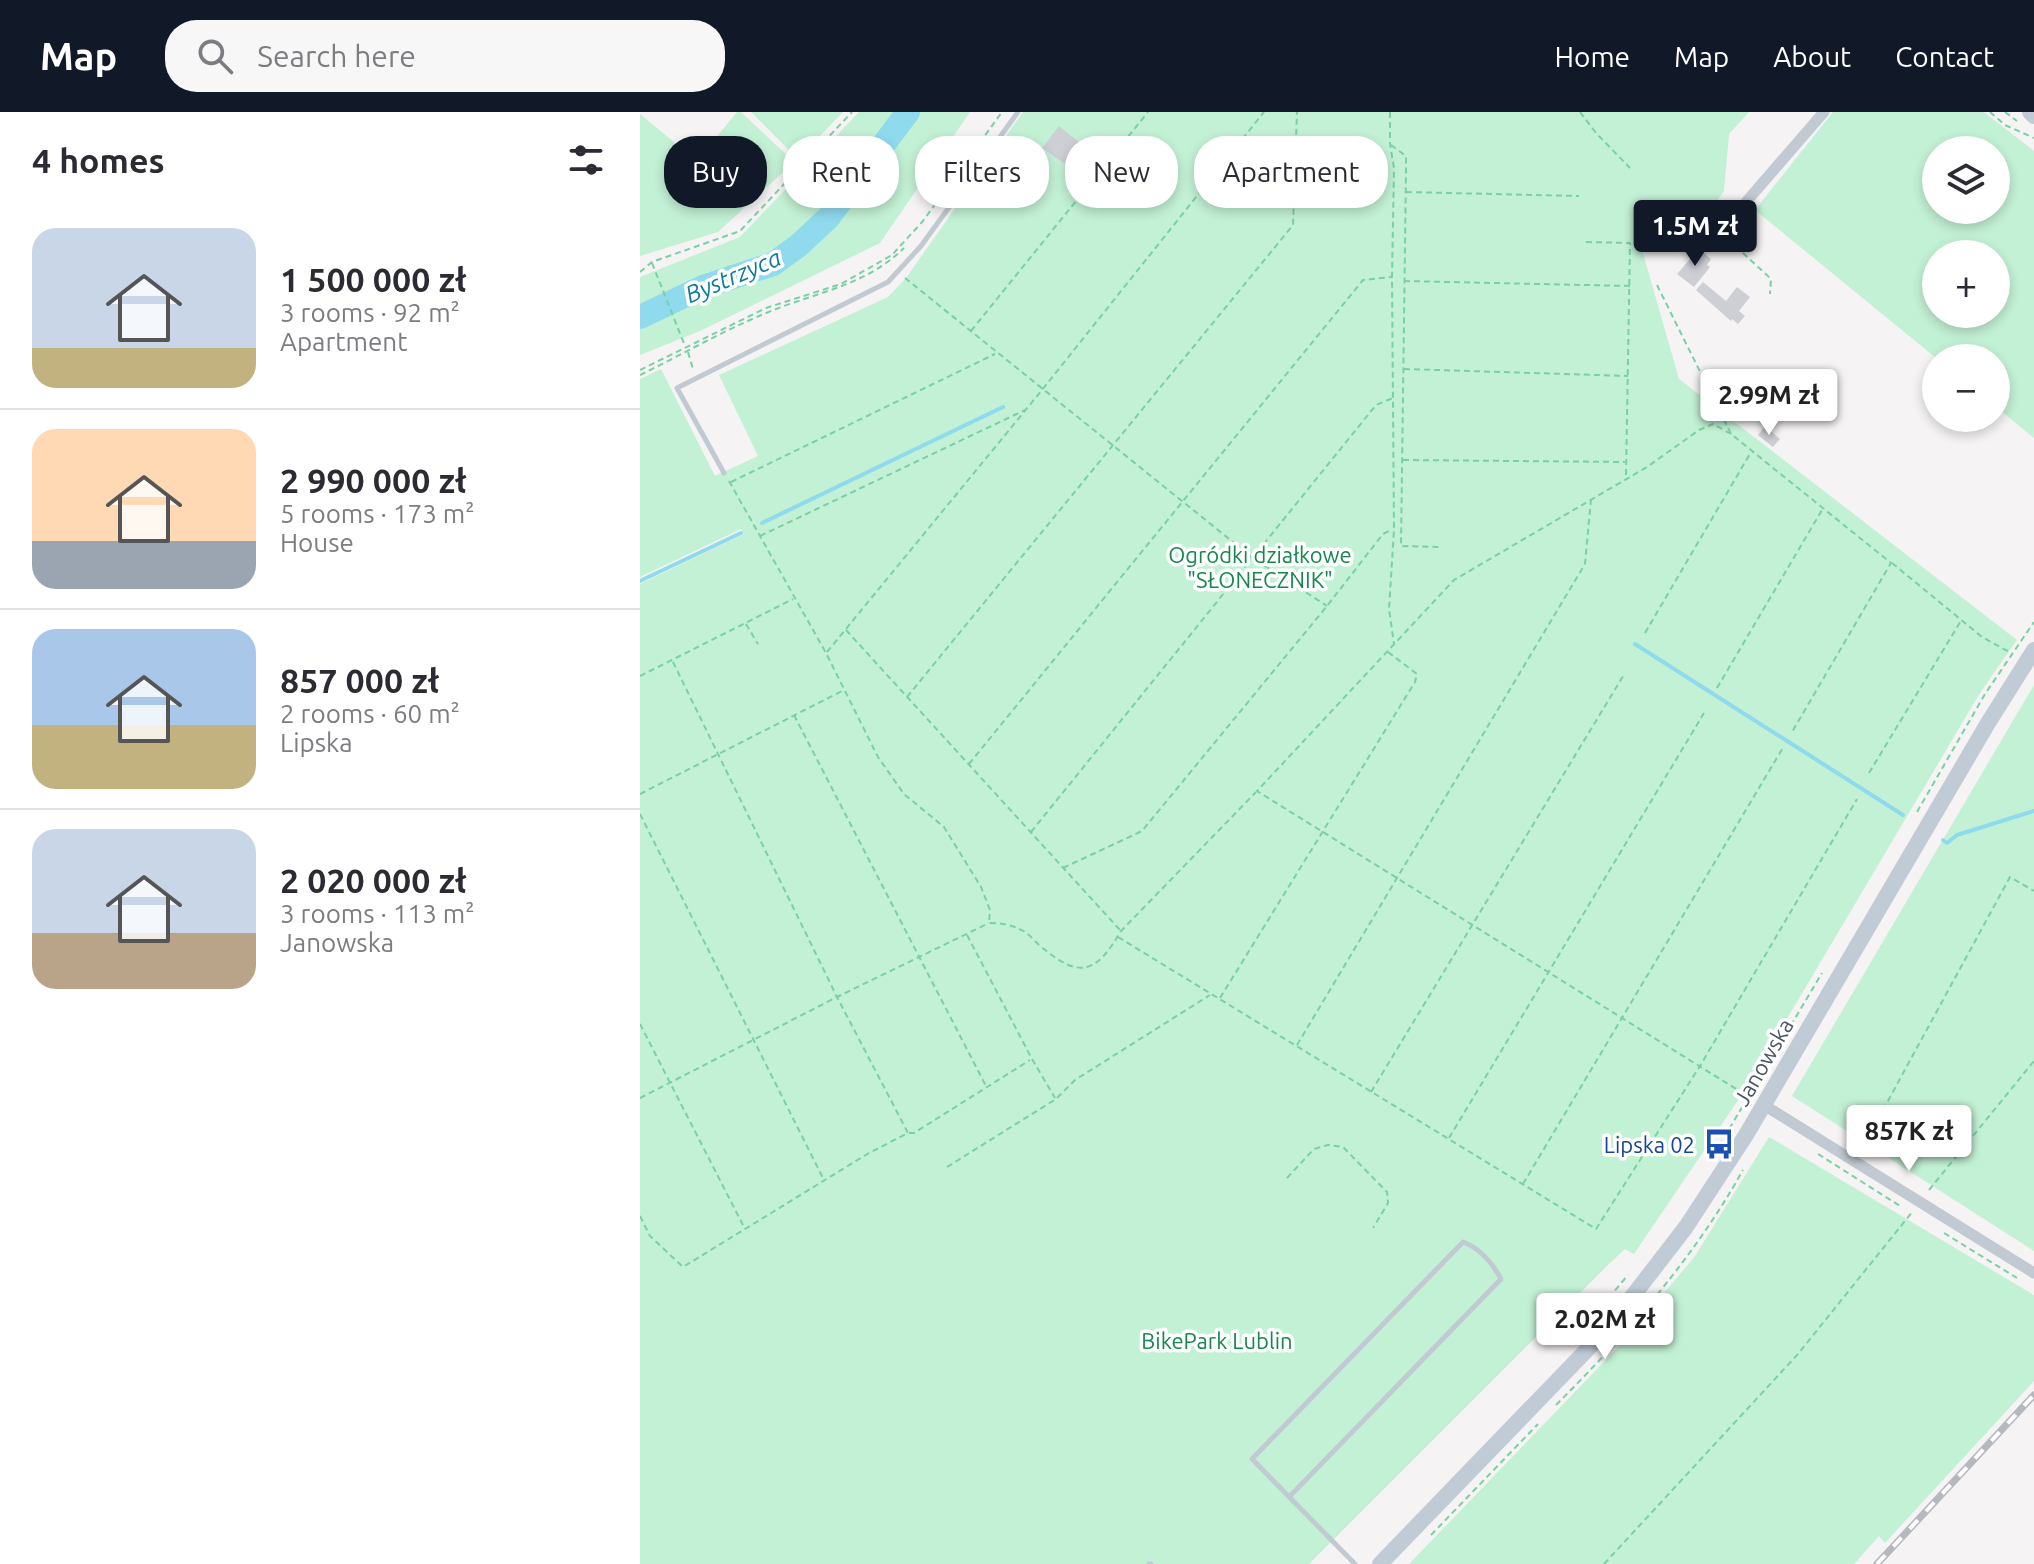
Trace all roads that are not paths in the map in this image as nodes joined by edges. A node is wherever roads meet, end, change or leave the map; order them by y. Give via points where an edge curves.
1 (1018, 112) edge
2 (1824, 112) edge
3 (1746, 202) road end
4 (724, 473) road end
5 (2030, 656) edge
6 (1764, 1105) junction
7 (2034, 1273) edge
8 (1290, 1496) junction
9 (1355, 1564) edge
10 (1380, 1564) edge

1 - 4 lane via 921,246 888,282 677,388
2 - 3 street
5 - 6 street, Janowska
6 - 7 street
6 - 10 street, Janowska via 1698,1211 1616,1319
8 - 8 lane via 1252,1459 1463,1242 1475,1247 1501,1279
8 - 9 lane

